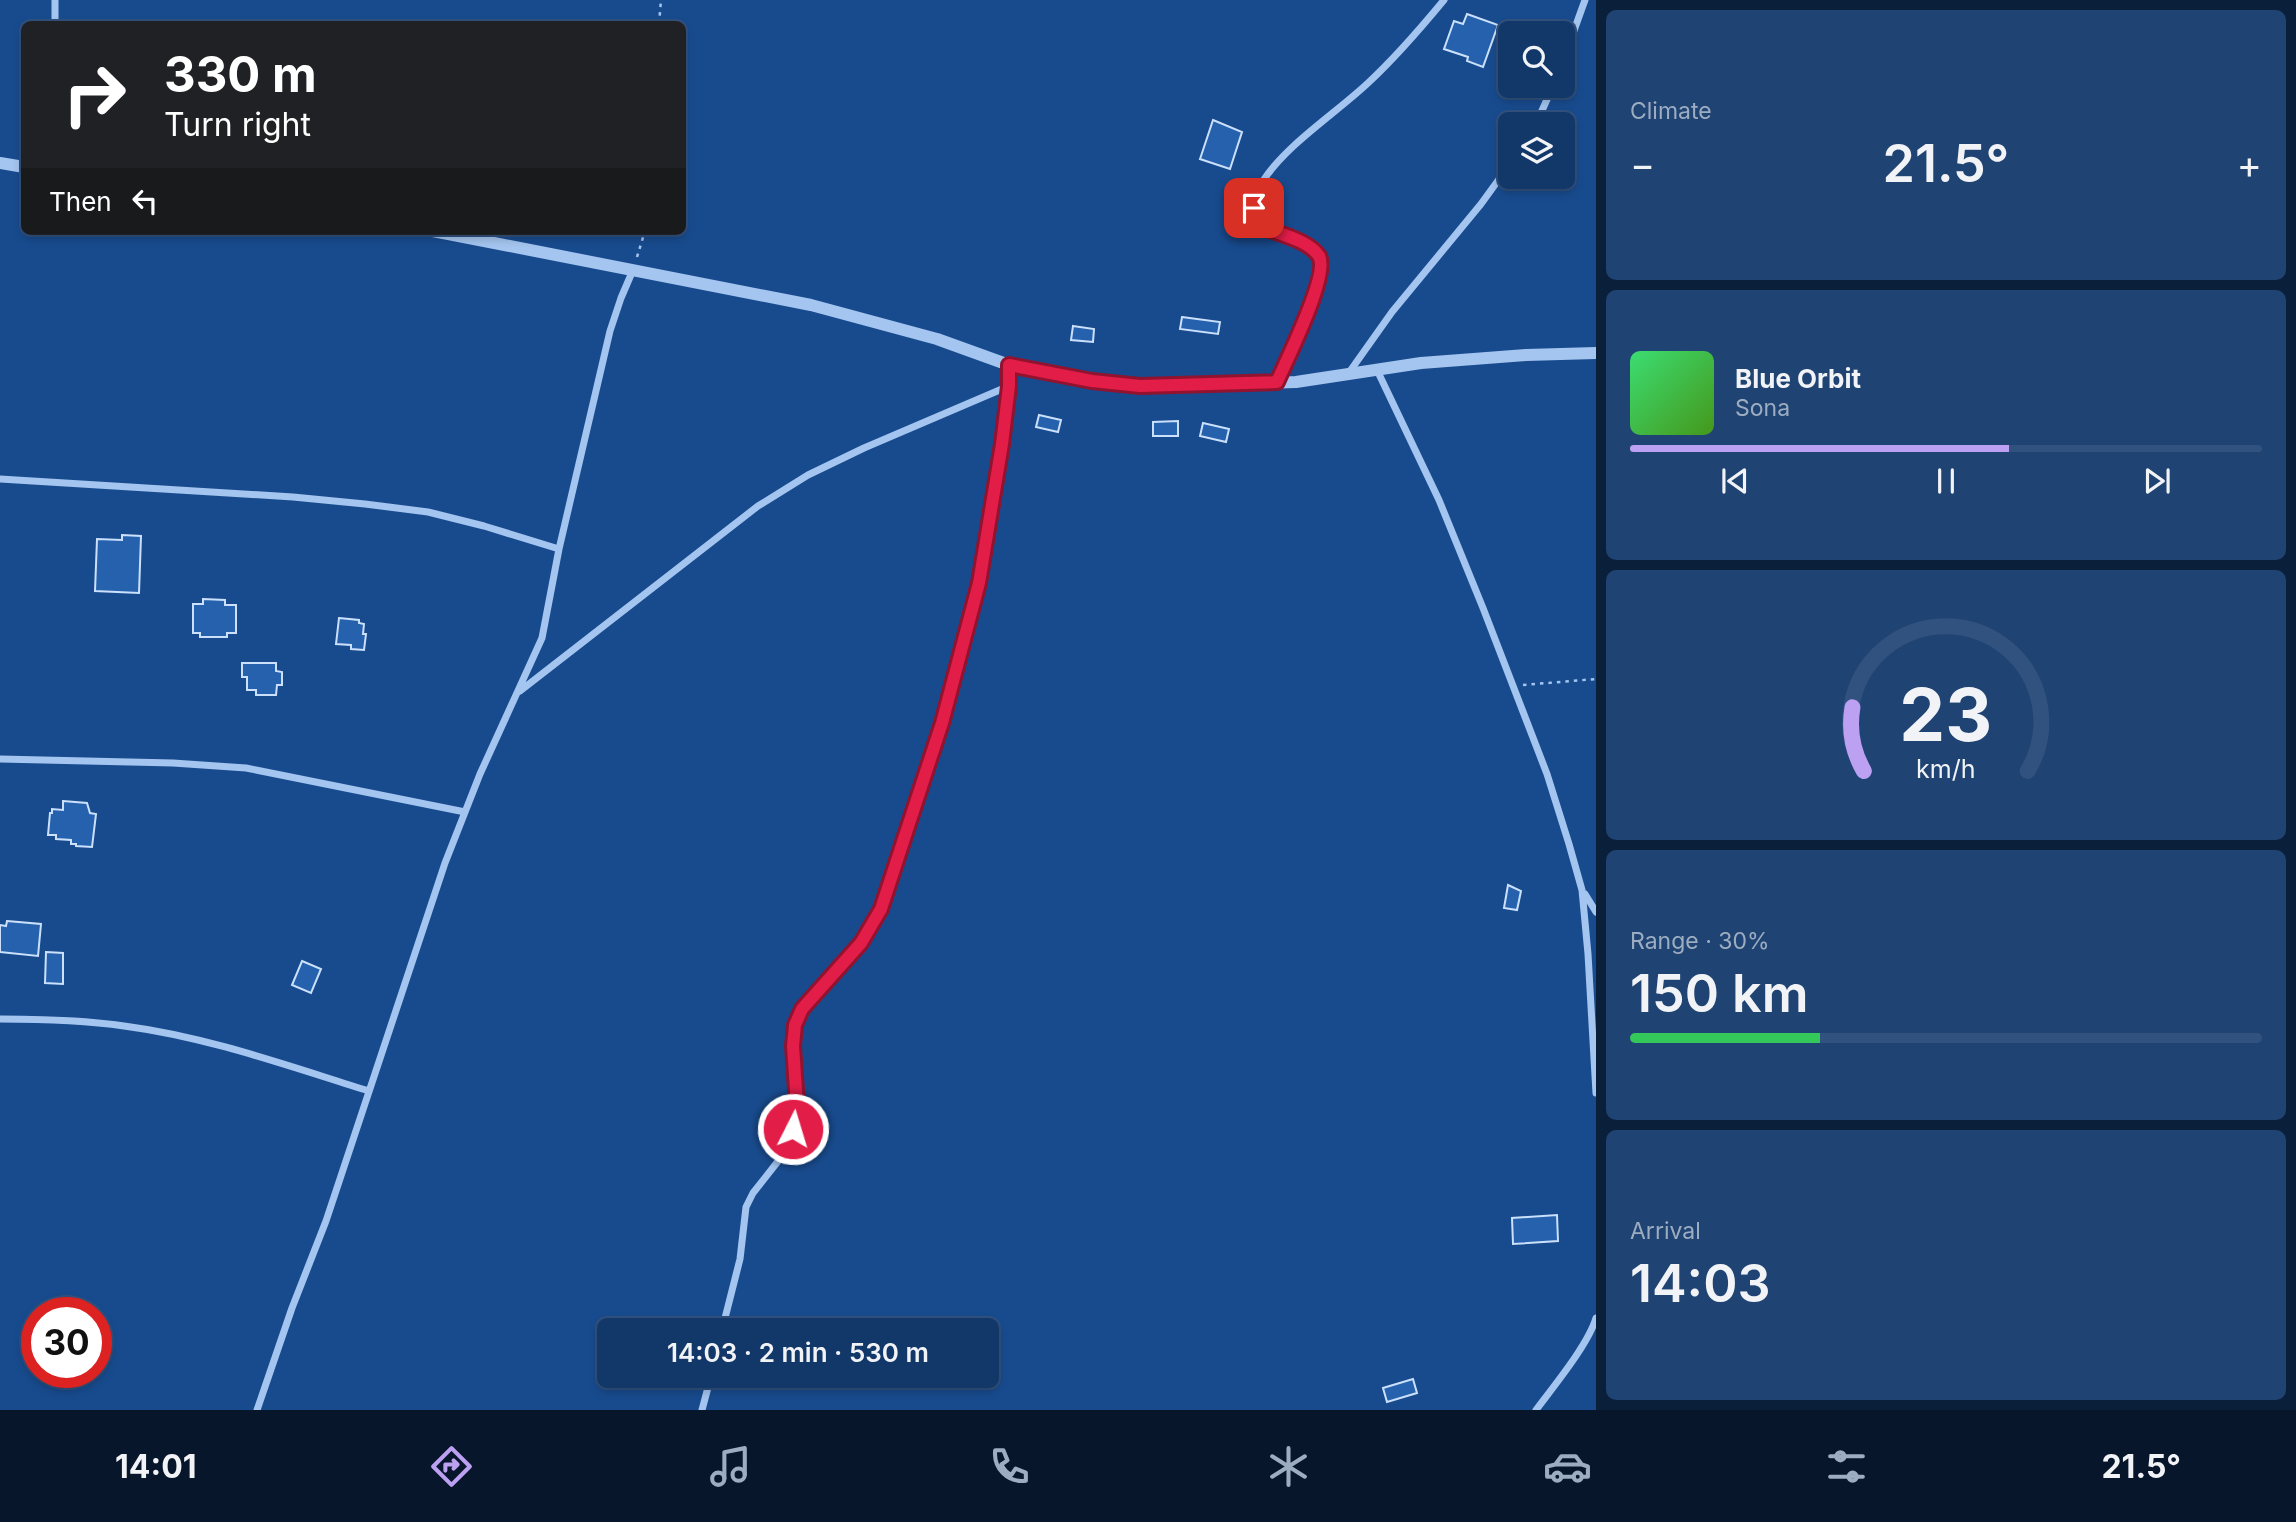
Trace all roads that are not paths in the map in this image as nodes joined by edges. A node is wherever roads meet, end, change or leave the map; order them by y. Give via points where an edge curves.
1 (55, 0) edge
2 (1444, 0) edge
3 (1585, 0) edge
4 (55, 21) edge
5 (1575, 28) edge
6 (0, 163) edge
7 (21, 166) edge
8 (1498, 181) edge
9 (454, 235) edge
10 (634, 270) junction
11 (1596, 353) edge
12 (1009, 365) junction
13 (1377, 370) junction
14 (1348, 374) junction
15 (1277, 382) junction
16 (1009, 386) junction
17 (0, 479) edge
18 (559, 550) junction
19 (517, 693) junction
20 (0, 759) edge
21 (466, 812) junction
22 (1582, 890) junction
23 (1596, 912) edge
24 (0, 1019) edge
25 (369, 1091) junction
26 (1596, 1093) edge
27 (725, 1318) edge
28 (1596, 1318) edge
29 (708, 1388) edge
30 (257, 1410) edge
31 (702, 1410) edge
32 (1536, 1410) edge

1 - 4 street
2 - 15 street via 1369,82 1280,159 1256,194 1257,222 1306,244 1322,265
3 - 5 street
6 - 7 street
8 - 14 street
9 - 10 street
10 - 12 street via 869,319
10 - 18 street via 610,331
11 - 13 street via 1421,363
12 - 15 street via 1140,386
12 - 16 street
13 - 14 street
13 - 22 street via 1439,500 1513,686 1547,774
14 - 15 street
16 - 19 street via 808,475 768,500
16 - 27 street via 979,583 942,723 881,909 861,943 802,1009 795,1025 797,1105 793,1129 779,1160 746,1208 740,1259
17 - 18 street via 293,497 428,512
18 - 19 street via 542,638
19 - 21 street
20 - 21 street via 246,768
21 - 25 street
22 - 23 street
22 - 26 street
24 - 25 street via 58,1019 180,1036
25 - 30 street
28 - 32 street
29 - 31 street

